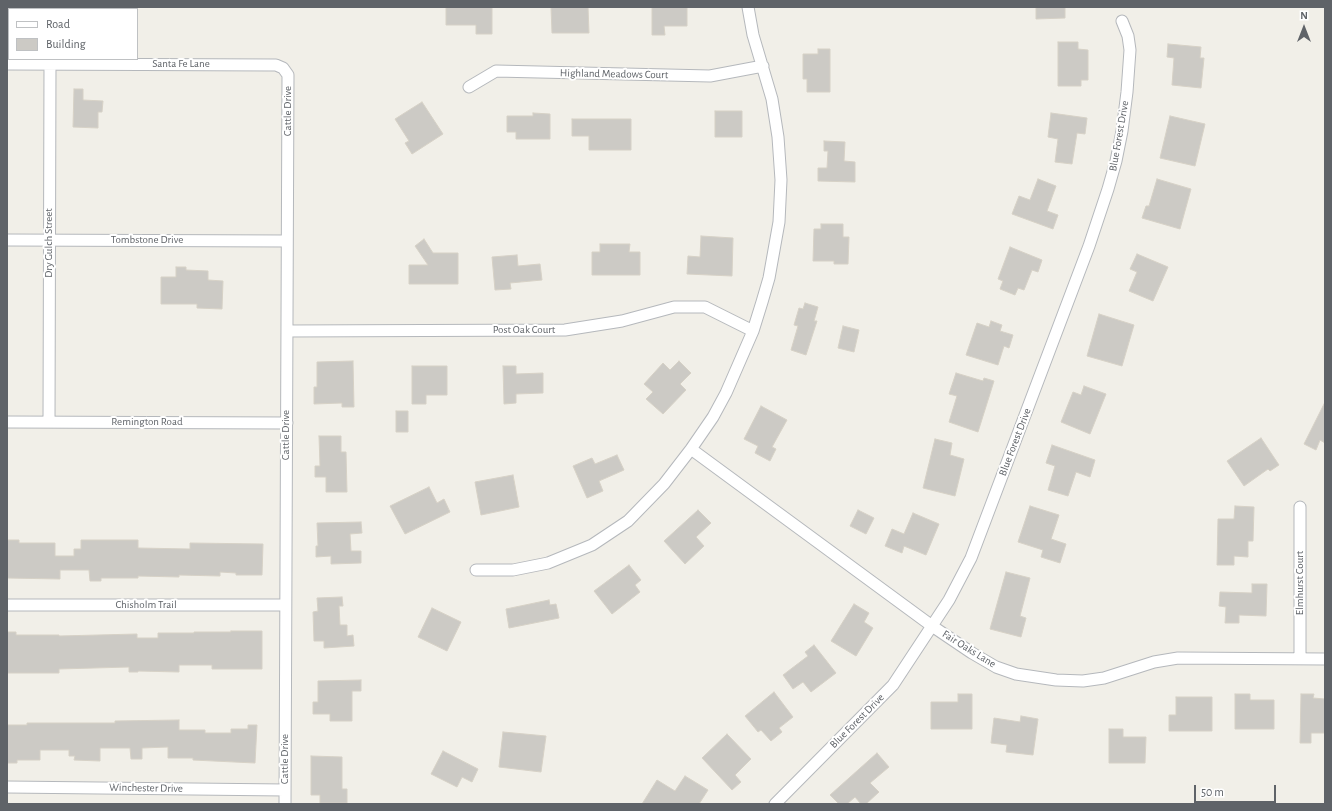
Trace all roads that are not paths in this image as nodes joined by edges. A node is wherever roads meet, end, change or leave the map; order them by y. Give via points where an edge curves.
1 (748, 7) edge
2 (1122, 21) dead end
3 (7, 64) edge
4 (50, 64) junction
5 (763, 66) junction
6 (283, 68) joint
7 (469, 87) dead end
8 (7, 240) edge
9 (49, 240) junction
10 (287, 241) junction
11 (287, 331) junction
12 (753, 331) junction
13 (7, 422) edge
14 (49, 422) junction
15 (286, 423) junction
16 (691, 449) junction
17 (1300, 507) dead end
18 (476, 570) dead end
19 (7, 605) edge
20 (286, 605) junction
21 (932, 626) junction
22 (1300, 659) junction
23 (1325, 659) edge
24 (7, 787) edge
25 (285, 790) junction
26 (285, 804) edge
27 (775, 804) edge

1 - 5 street via 753,35
2 - 21 street, Blue Forest Drive via 1130,50 1127,92 1120,139 1108,189 1089,246 971,558
3 - 4 street, Santa Fe Lane
4 - 6 street, Santa Fe Lane via 276,65
4 - 9 street, Dry Gulch Street
5 - 7 street, Highland Meadows Court via 710,76 496,71
5 - 12 street via 778,137 780,204 769,278
6 - 10 street, Cattle Drive via 288,75
8 - 9 street, Tombstone Drive
9 - 10 street, Tombstone Drive
9 - 14 street, Dry Gulch Street
10 - 11 street, Cattle Drive
11 - 12 street, Post Oak Court via 565,330 622,321 674,307 705,307
11 - 15 street, Cattle Drive
12 - 16 street via 726,393
13 - 14 street, Remington Road
14 - 15 street, Remington Road
15 - 20 street, Cattle Drive
16 - 18 street via 664,484 628,521 592,545 548,563 513,570
16 - 21 street, Fair Oaks Lane
17 - 22 street, Elmhurst Court
19 - 20 street, Chisholm Trail
20 - 25 street, Cattle Drive
21 - 22 street, Fair Oaks Lane via 996,667 1016,674 1056,680 1083,681 1104,678 1154,662 1178,658
21 - 27 street, Blue Forest Drive via 893,685
22 - 23 street, Fair Oaks Lane
24 - 25 street, Winchester Drive
25 - 26 street, Cattle Drive

